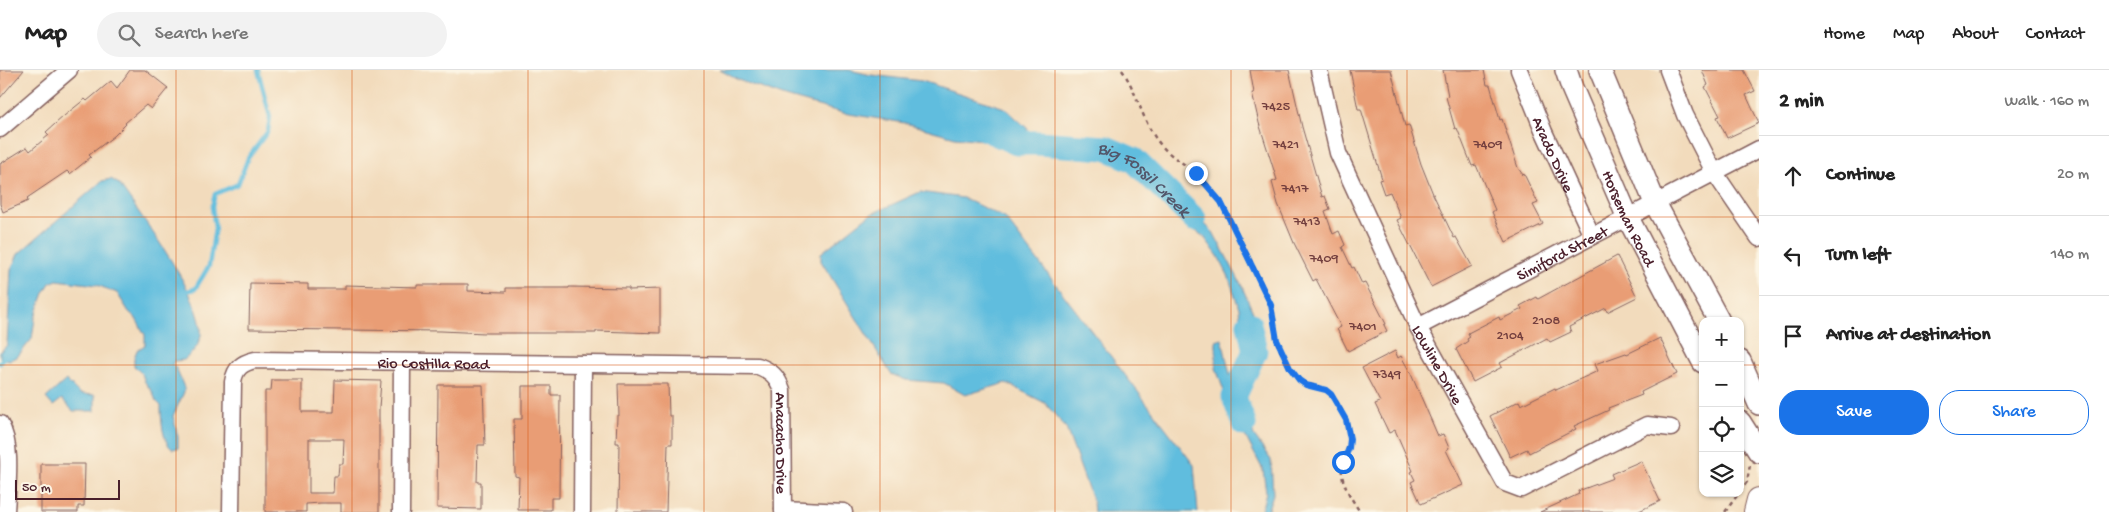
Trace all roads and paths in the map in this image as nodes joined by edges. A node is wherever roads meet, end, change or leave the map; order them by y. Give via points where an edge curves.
1 (69, 70) edge
2 (1122, 70) edge
3 (1319, 70) edge
4 (1519, 70) edge
5 (1566, 70) edge
6 (1600, 70) edge
7 (1668, 70) edge
8 (0, 129) edge
9 (1759, 149) edge
10 (1714, 172) junction
11 (1655, 203) junction
12 (1628, 218) junction
13 (1592, 236) junction
14 (1759, 238) edge
15 (1716, 317) edge
16 (1418, 327) junction
17 (1699, 354) edge
18 (1740, 362) edge
19 (402, 363) junction
20 (582, 364) junction
21 (775, 375) joint
22 (1759, 404) edge
23 (0, 424) edge
24 (1671, 428) dead end
25 (1744, 431) edge
26 (1755, 457) edge
27 (1750, 502) edge
28 (782, 511) edge
29 (6, 512) edge
30 (231, 512) edge
31 (401, 512) edge
32 (582, 512) edge
33 (844, 512) edge
34 (1360, 512) edge
35 (1724, 512) edge

1 - 8 street
2 - 34 path via 1141,112 1161,144 1196,173 1221,202 1271,305 1277,340 1290,368 1306,385 1331,394 1346,420 1350,439 1342,475
3 - 16 street, Lowline Drive via 1338,153
4 - 13 street, Arado Drive
5 - 12 street, Horseman Road
6 - 11 street, Horseman Road
7 - 10 street
9 - 10 street, Simiford Street
10 - 11 street, Simiford Street
10 - 14 street
11 - 12 street, Simiford Street
11 - 15 street, Horseman Road
12 - 13 street, Simiford Street
12 - 17 street, Horseman Road
13 - 16 street, Simiford Street
16 - 24 street, Lowline Drive via 1504,482 1511,486 1521,489 1647,425
18 - 22 street
19 - 20 street, Rio Costilla Road
19 - 30 street, Rio Costilla Road via 255,360 238,367 233,382
19 - 31 street
20 - 21 street, Rio Costilla Road via 748,365 767,369
20 - 32 street
21 - 28 street, Anacacho Drive via 783,400
23 - 29 street via 7,447
25 - 26 street
26 - 27 path via 1747,482
27 - 35 path
28 - 33 street

